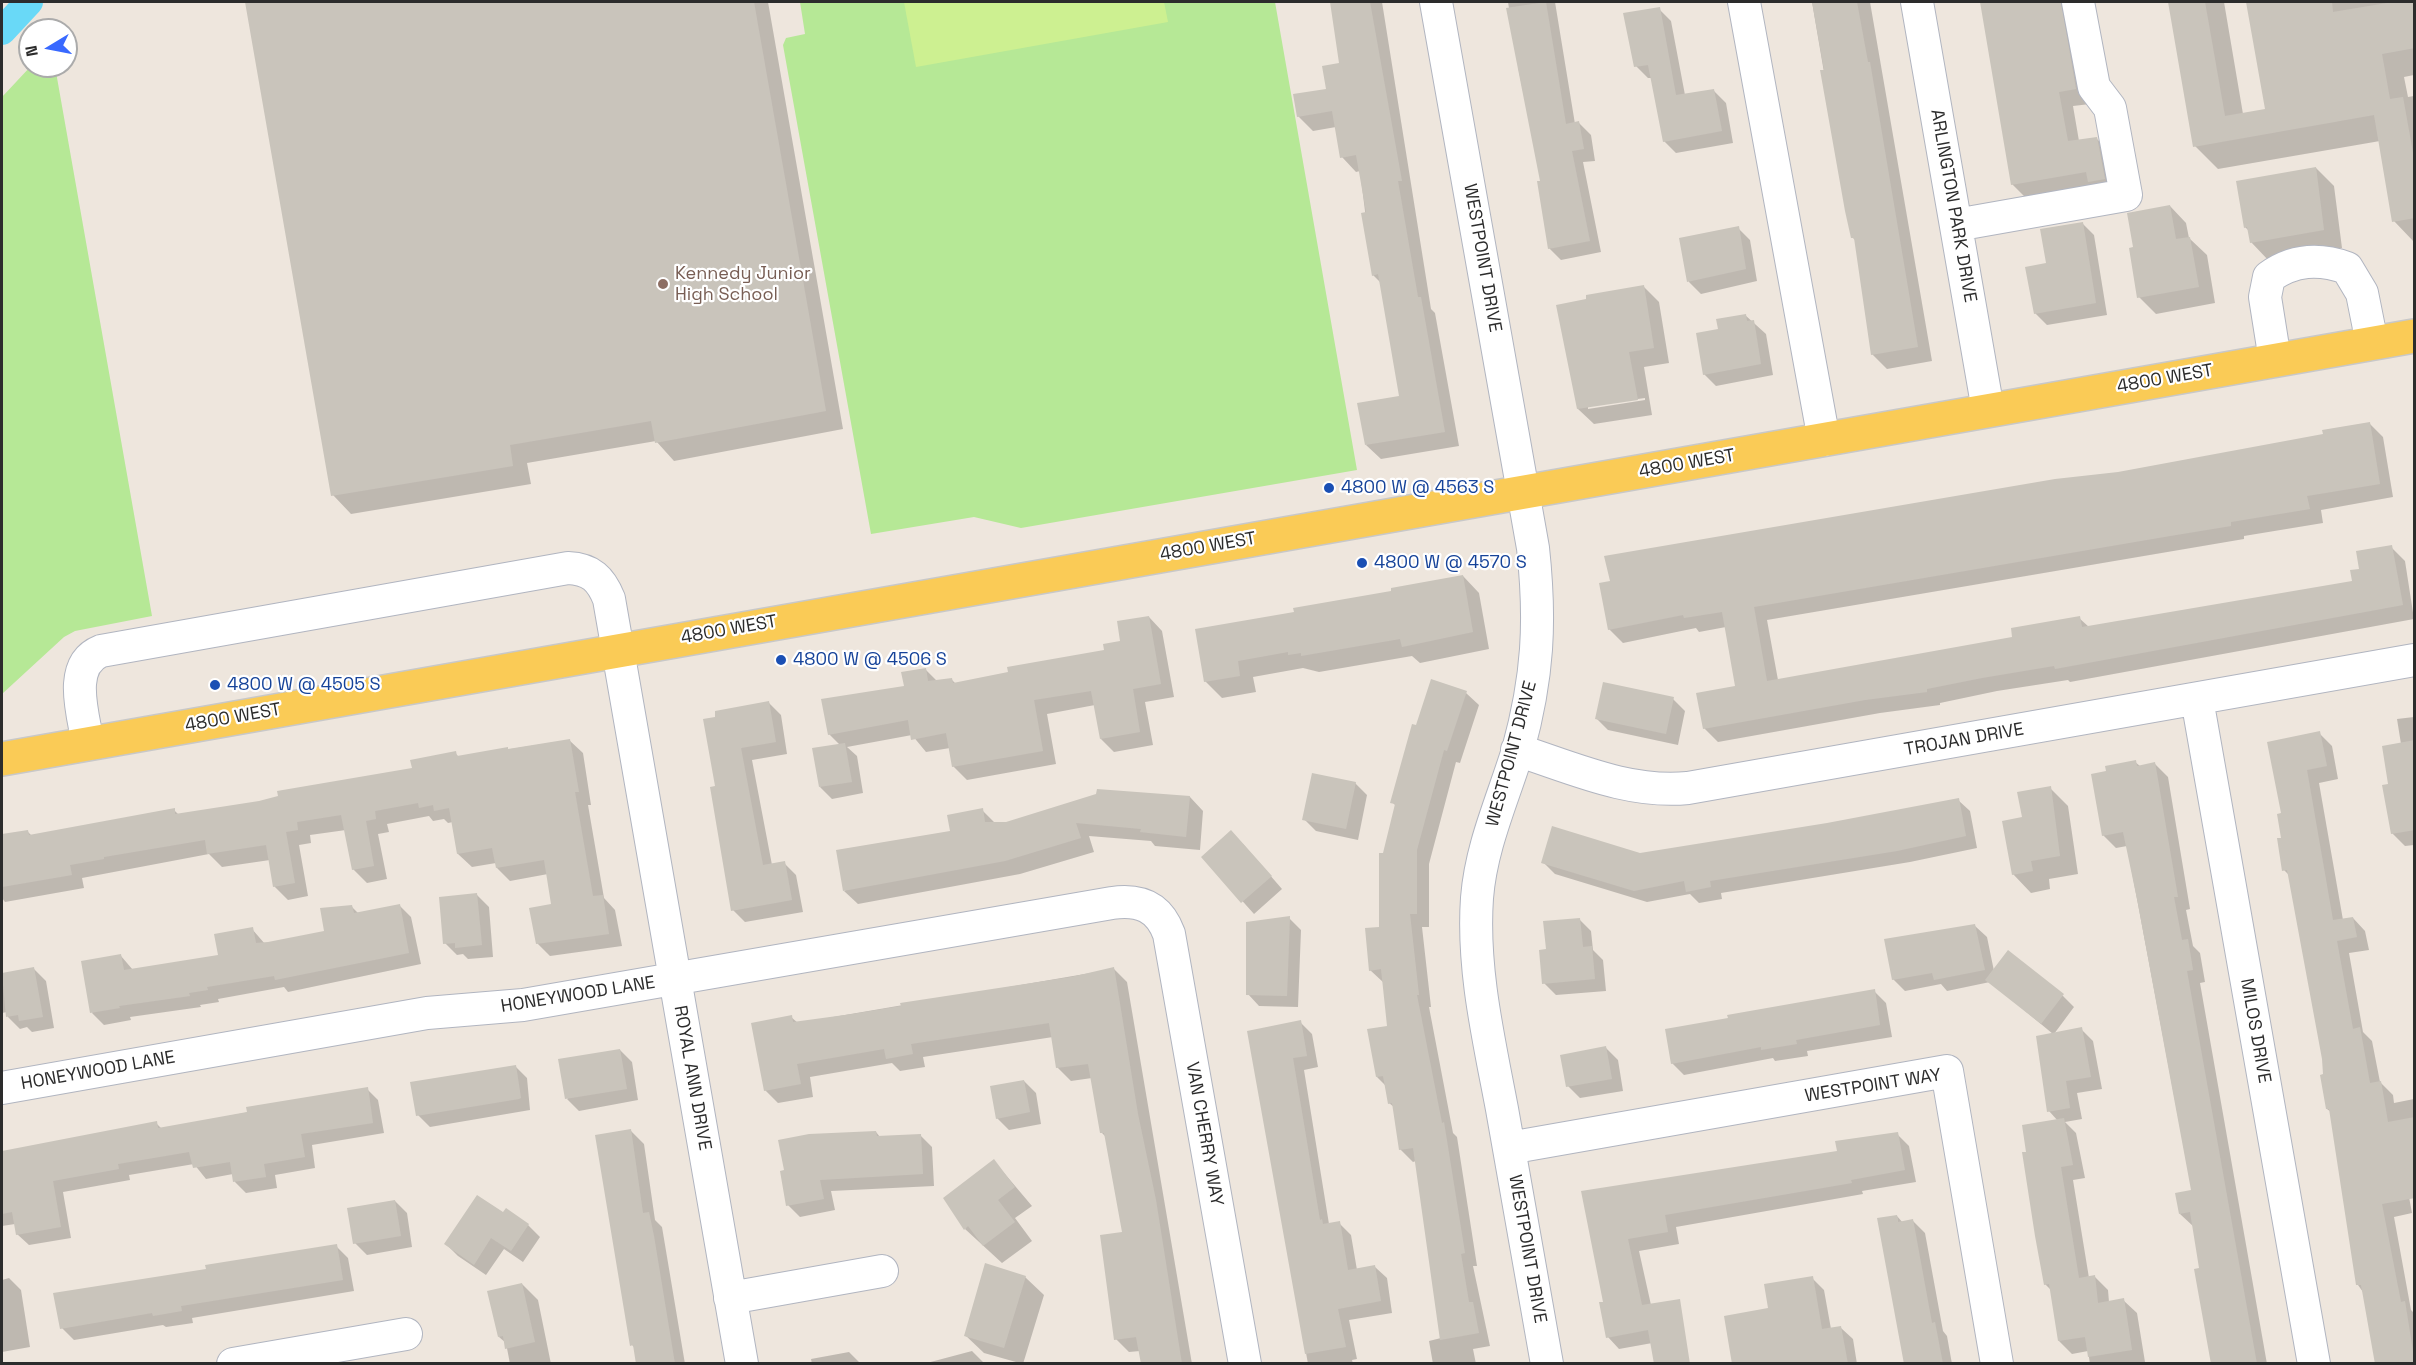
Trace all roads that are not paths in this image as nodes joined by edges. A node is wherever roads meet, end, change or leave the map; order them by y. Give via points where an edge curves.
1 (1436, 2) edge
2 (1744, 2) edge
3 (1917, 2) edge
4 (2078, 2) edge
5 (1956, 225) junction
6 (2414, 341) edge
7 (2372, 343) junction
8 (2275, 360) junction
9 (1988, 410) junction
10 (1824, 440) junction
11 (1523, 493) junction
12 (617, 650) junction
13 (2415, 660) edge
14 (2197, 699) junction
15 (88, 744) junction
16 (1517, 750) junction
17 (2, 759) edge
18 (1153, 909) joint
19 (674, 979) junction
20 (2, 1088) edge
21 (1509, 1148) junction
22 (882, 1271) dead end
23 (730, 1298) junction
24 (406, 1334) dead end
25 (233, 1364) edge
26 (742, 1364) edge
27 (1245, 1364) edge
28 (1547, 1364) edge
29 (1997, 1364) edge
30 (2313, 1364) edge

1 - 11 street, WESTPOINT DRIVE
2 - 10 street
3 - 5 street, ARLINGTON PARK DRIVE
4 - 5 street via 2094,87 2110,108 2126,195
5 - 9 street, ARLINGTON PARK DRIVE
6 - 7 main road, 4800 WEST
7 - 8 main road, 4800 WEST
7 - 8 street via 2362,293 2348,268 2325,261 2285,266 2269,277 2265,297
8 - 9 main road, 4800 WEST
9 - 10 main road, 4800 WEST
10 - 11 main road, 4800 WEST
11 - 12 main road, 4800 WEST
11 - 16 street, WESTPOINT DRIVE via 1538,594 1539,645 1532,695
12 - 15 main road, 4800 WEST
12 - 15 street, ROYAL ANN DRIVE via 609,599 595,575 583,568 551,570 129,645 93,655 81,676
12 - 19 street, ROYAL ANN DRIVE
13 - 14 street, TROJAN DRIVE
14 - 16 street, TROJAN DRIVE via 1671,790 1625,785
14 - 30 street, MILOS DRIVE
15 - 17 main road, 4800 WEST
16 - 21 street, WESTPOINT DRIVE via 1482,858 1476,942 1483,1007
18 - 19 street, HONEYWOOD LANE via 1133,902 1112,903
18 - 27 street, VAN CHERRY WAY via 1166,925 1171,944
19 - 20 street, HONEYWOOD LANE via 523,1005 427,1013
19 - 23 street, ROYAL ANN DRIVE
21 - 28 street, WESTPOINT DRIVE
21 - 29 street, WESTPOINT WAY via 1947,1071
22 - 23 street
23 - 26 street, ROYAL ANN DRIVE
24 - 25 street

